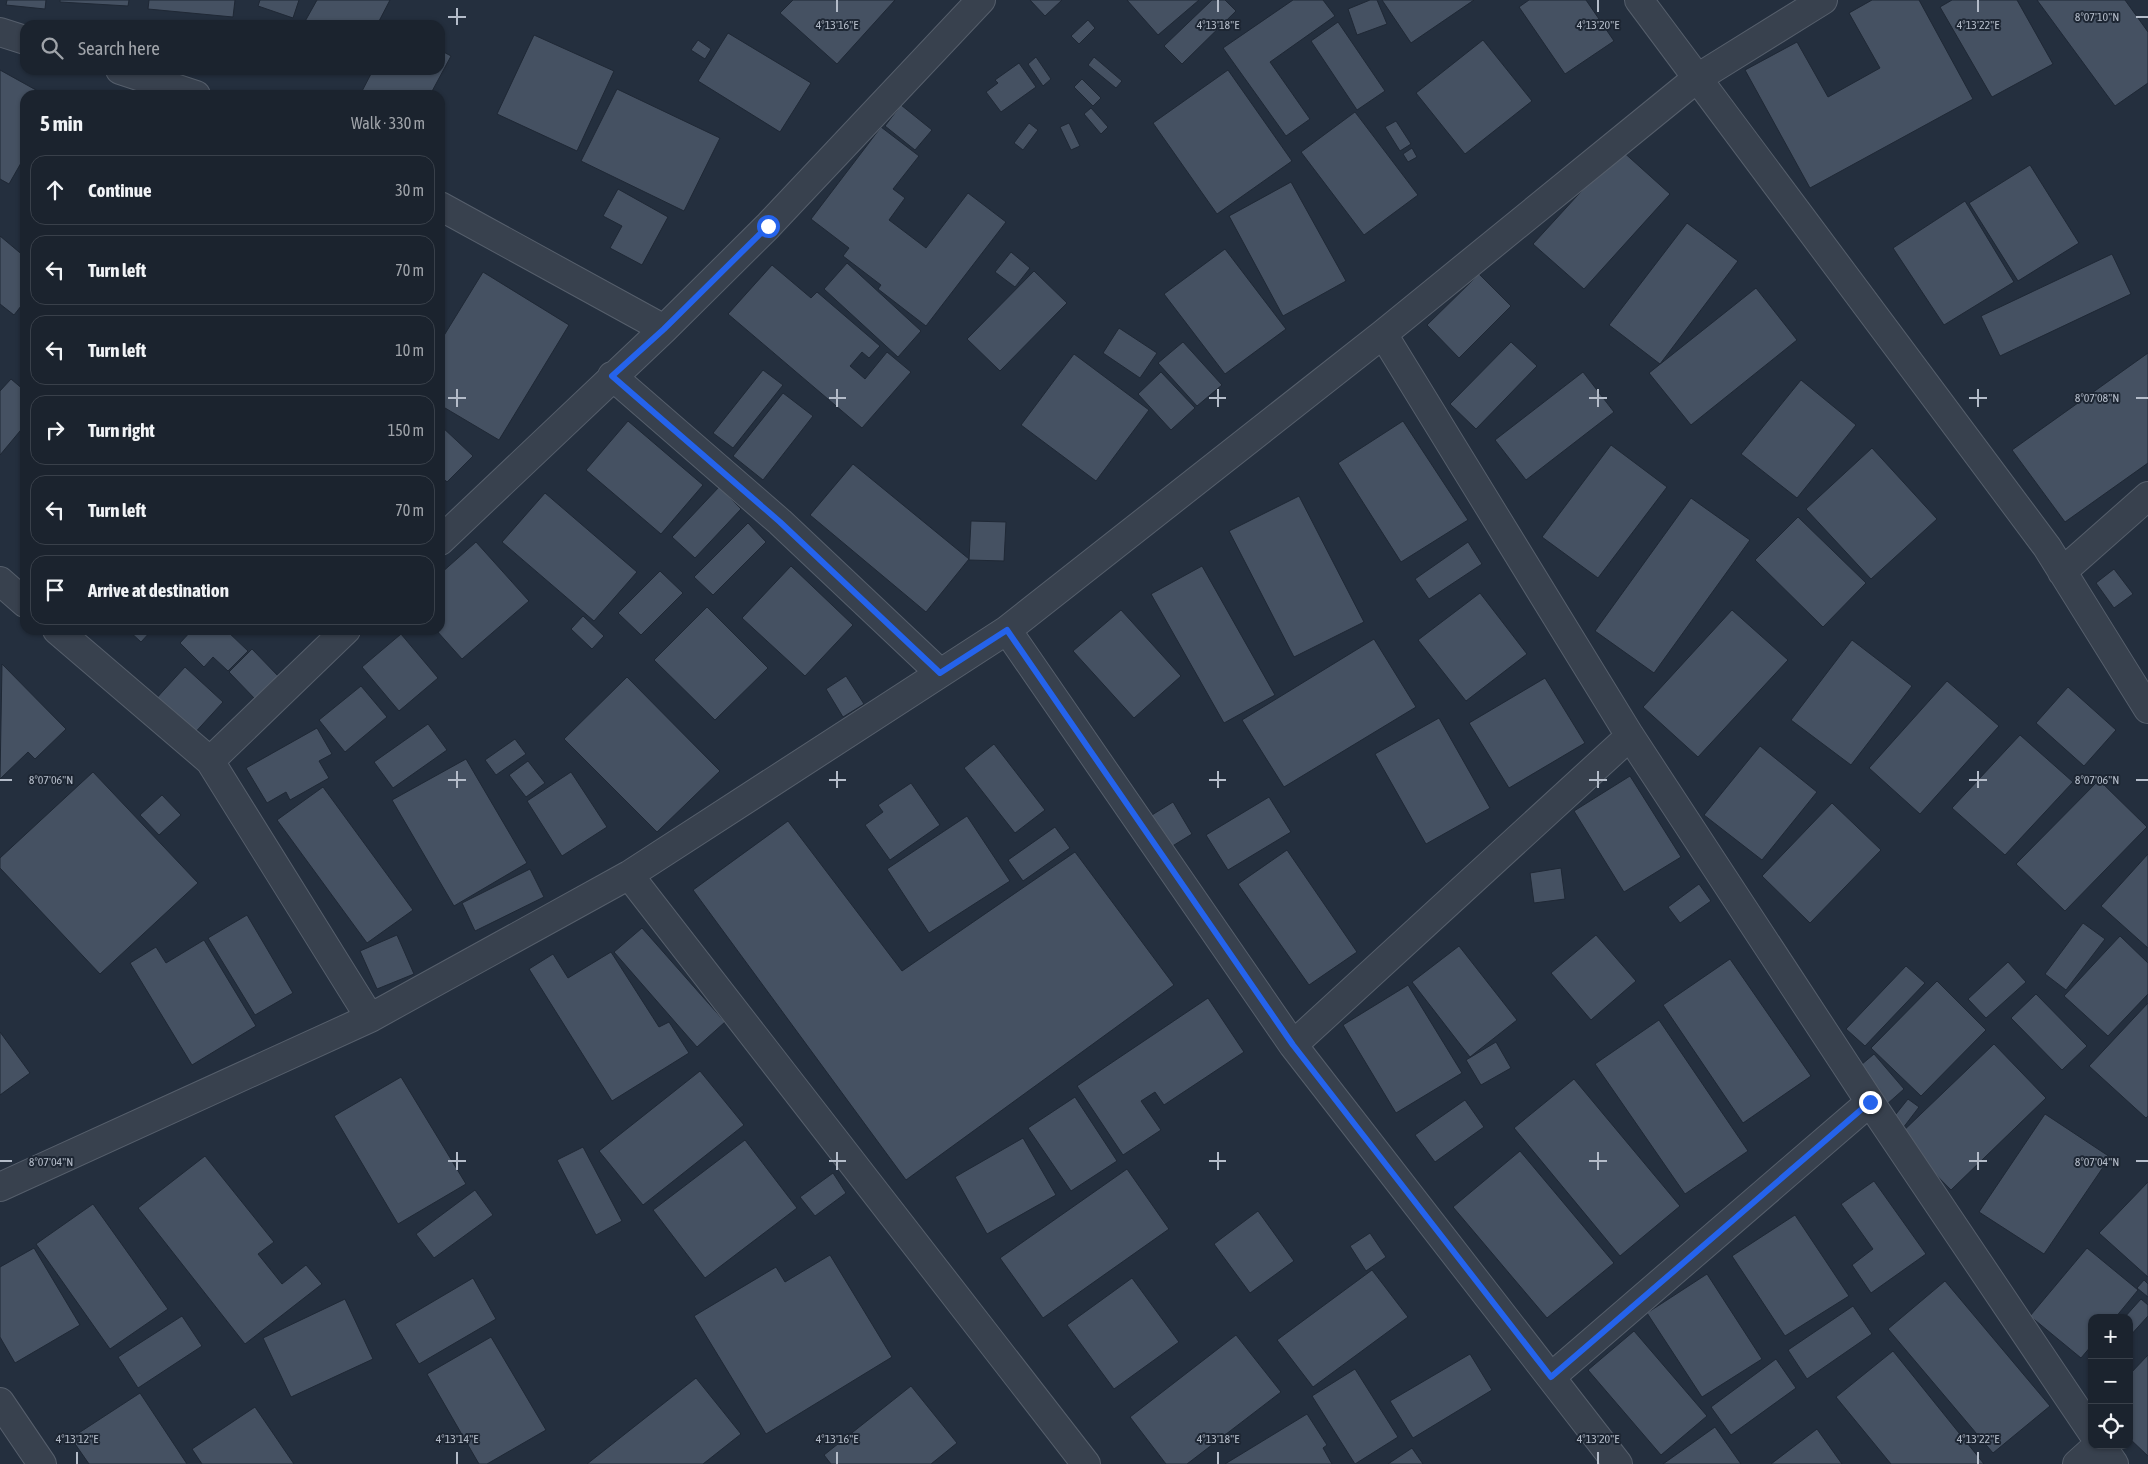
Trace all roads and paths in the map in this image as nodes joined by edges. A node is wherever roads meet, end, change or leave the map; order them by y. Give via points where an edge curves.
1 (981, 0) edge
2 (1639, 0) edge
3 (1824, 0) edge
4 (0, 32) edge
5 (20, 38) edge
6 (135, 75) edge
7 (1696, 79) junction
8 (181, 90) edge
9 (445, 209) edge
10 (664, 329) junction
11 (1383, 334) junction
12 (612, 376) junction
13 (2148, 496) edge
14 (445, 535) edge
15 (2062, 572) junction
16 (0, 581) edge
17 (20, 599) edge
18 (1007, 630) junction
19 (63, 635) edge
20 (341, 635) edge
21 (940, 673) junction
22 (2148, 709) edge
23 (1630, 736) junction
24 (210, 761) junction
25 (628, 875) junction
26 (370, 1018) junction
27 (1293, 1045) junction
28 (1870, 1102) junction
29 (0, 1187) edge
30 (1551, 1377) junction
31 (0, 1402) edge
32 (2088, 1426) edge
33 (2095, 1449) edge
34 (2103, 1449) edge
35 (30, 1460) edge
36 (1086, 1464) edge
37 (1618, 1464) edge
38 (2077, 1464) edge
39 (2114, 1464) edge

1 - 10 street via 768,226
2 - 7 street
3 - 7 street
4 - 5 street
6 - 8 street
7 - 11 street
7 - 15 street via 2047,547
9 - 10 street
10 - 12 street
11 - 18 street
11 - 23 street
12 - 14 street
12 - 21 street via 780,522
13 - 15 street
15 - 22 street
16 - 17 street
18 - 21 street
18 - 27 street
19 - 24 street
20 - 24 street
21 - 25 street
23 - 27 street
23 - 28 street
24 - 26 street
25 - 26 street
25 - 36 street
26 - 29 street
27 - 30 street
28 - 30 street
28 - 32 street
30 - 37 street
31 - 35 street
33 - 38 street
34 - 39 street

